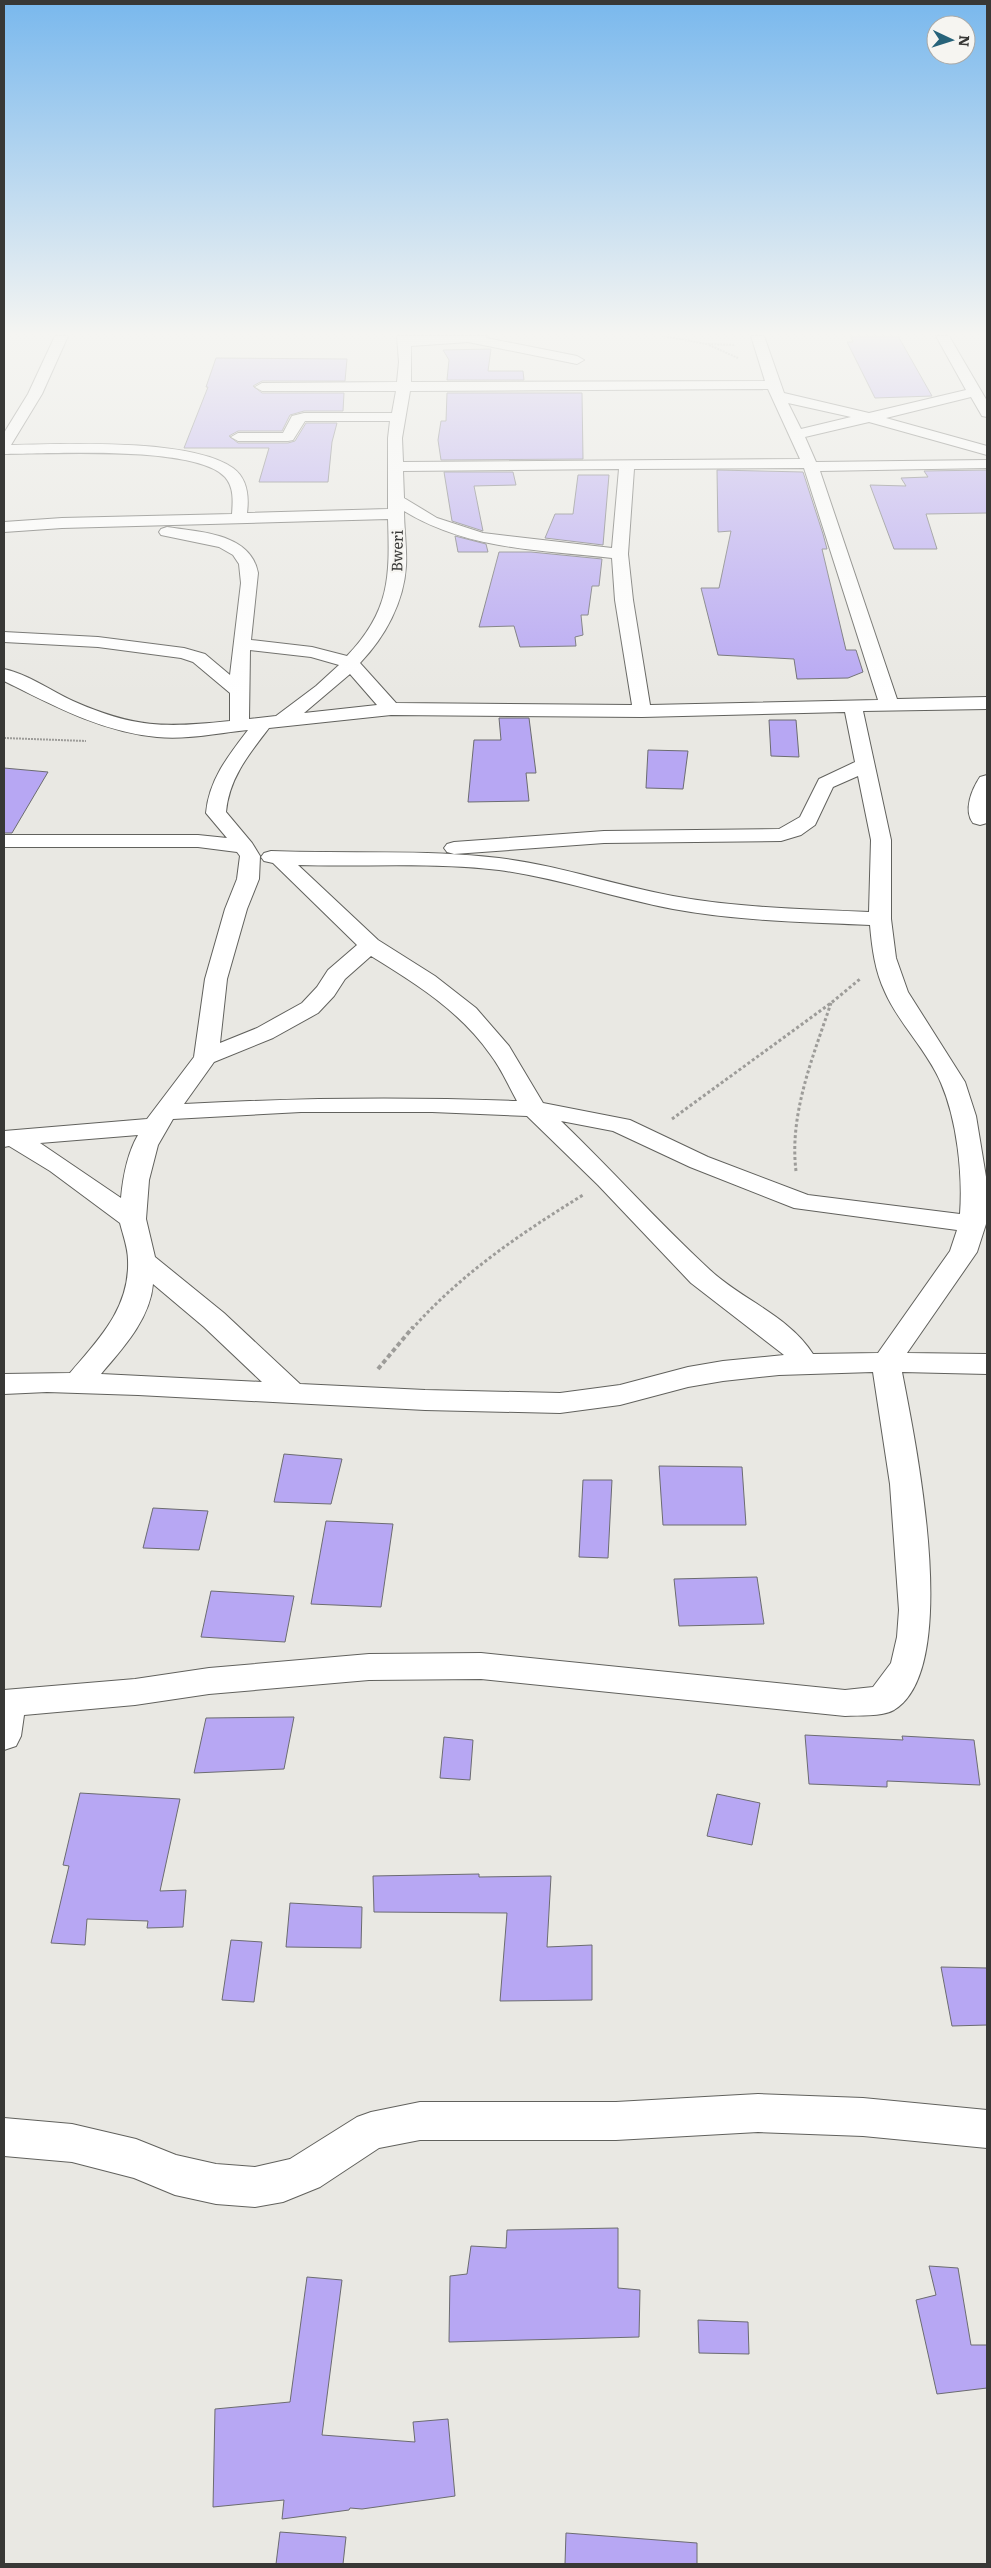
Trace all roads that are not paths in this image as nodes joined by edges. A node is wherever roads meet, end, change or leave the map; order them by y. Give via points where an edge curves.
1 (175, 456) edge
2 (396, 456) edge
3 (806, 456) edge
4 (627, 464) junction
5 (987, 464) edge
6 (810, 465) junction
7 (396, 467) junction
8 (396, 507) junction
9 (239, 518) junction
10 (98, 522) junction
11 (4, 527) edge
12 (620, 554) junction
13 (4, 637) edge
14 (241, 644) junction
15 (350, 662) junction
16 (4, 674) edge
17 (238, 691) junction
18 (987, 703) edge
19 (853, 707) junction
20 (890, 707) junction
21 (391, 709) junction
22 (642, 711) junction
23 (272, 721) junction
24 (240, 725) junction
25 (865, 765) junction
26 (987, 781) edge
27 (980, 819) dead end
28 (4, 841) edge
29 (248, 851) junction
30 (279, 858) junction
31 (376, 859) junction
32 (880, 919) junction
33 (370, 945) junction
34 (206, 1057) junction
35 (534, 1109) junction
36 (161, 1119) junction
37 (9, 1138) edge
38 (133, 1219) junction
39 (973, 1224) junction
40 (142, 1260) junction
41 (804, 1363) junction
42 (886, 1364) junction
43 (987, 1364) edge
44 (78, 1383) junction
45 (4, 1384) edge
46 (291, 1392) junction
47 (7, 1703) edge
48 (4, 1736) edge
49 (987, 2129) edge
50 (4, 2137) edge

1 - 9 street via 216,464 228,472 242,495
2 - 7 street, Bweri
3 - 6 street
4 - 6 street
4 - 7 street
4 - 12 street
5 - 6 street
6 - 20 street
7 - 8 street, Bweri
8 - 9 street
8 - 12 street via 452,530 482,538
8 - 15 street, Bweri via 398,569 390,598 371,640
9 - 10 street
10 - 11 street
10 - 14 street via 199,537 228,545 240,553 248,565
12 - 22 street
13 - 17 street via 98,642 184,653 199,658
14 - 15 street via 312,652
14 - 17 street
15 - 21 street
15 - 23 street, Bweri via 333,683
16 - 24 street via 92,714 154,733
17 - 24 street
18 - 20 street
19 - 20 street
19 - 22 street
19 - 25 street
21 - 22 street
21 - 23 street
23 - 24 street
23 - 29 street via 224,777 216,797 216,813
25 - 31 street via 826,783 814,814 795,831 782,835 524,841
25 - 32 street via 881,840
26 - 27 street via 980,794
28 - 29 street via 198,841
29 - 30 street
29 - 34 street via 248,879 216,979
30 - 31 street
30 - 33 street
31 - 32 street via 498,864 563,875 673,902 796,915
32 - 39 street via 885,958 896,992 948,1074 964,1116 975,1188
33 - 34 street via 336,975 310,1008 265,1033
33 - 35 street via 426,981 468,1014 501,1050
34 - 36 street
35 - 36 street via 301,1105
35 - 39 street via 613,1123 700,1162 803,1202
35 - 41 street via 701,1277 784,1338
36 - 37 street
36 - 38 street via 145,1145 136,1180
37 - 38 street via 87,1185
38 - 40 street
39 - 42 street via 963,1252
40 - 44 street via 138,1299 108,1349
40 - 46 street via 214,1320
41 - 42 street
41 - 46 street via 723,1371 620,1395 560,1403
42 - 43 street
42 - 47 street via 908,1498 916,1606 908,1665 898,1683 882,1700 853,1703 794,1699 481,1666 369,1667
44 - 45 street
44 - 46 street
47 - 48 street
49 - 50 street via 863,2117 758,2113 616,2121 420,2121 371,2131 305,2173 283,2182 255,2187 216,2184 175,2175 136,2159 72,2143

